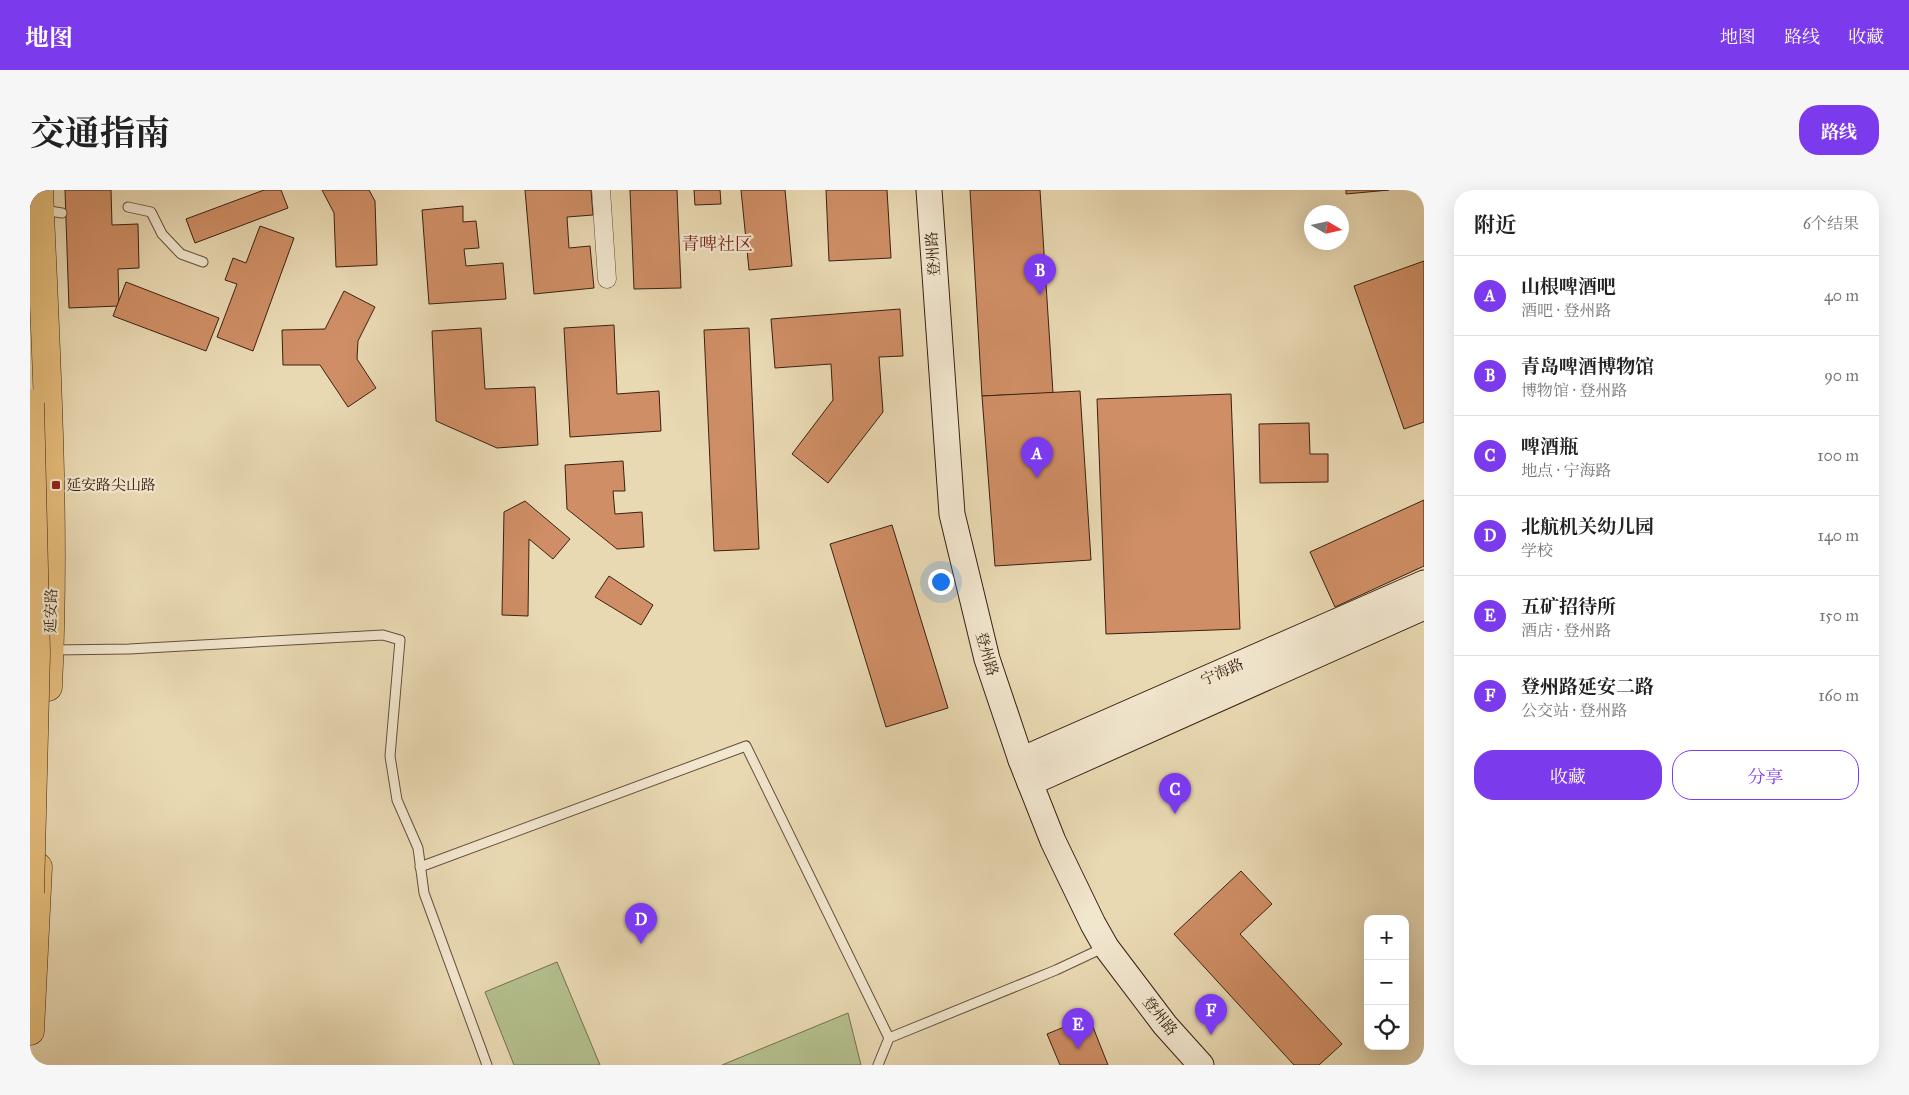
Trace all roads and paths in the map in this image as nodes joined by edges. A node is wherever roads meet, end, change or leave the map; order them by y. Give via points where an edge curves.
1 (601, 190) edge
2 (929, 190) edge
3 (47, 204) edge
4 (128, 207) dead end
5 (203, 262) dead end
6 (607, 279) dead end
7 (30, 403) edge
8 (30, 433) edge
9 (50, 456) junction
10 (1424, 583) edge
11 (1424, 607) edge
12 (50, 650) junction
13 (1021, 760) junction
14 (1030, 783) junction
15 (420, 867) junction
16 (30, 893) edge
17 (1106, 947) junction
18 (30, 1031) edge
19 (889, 1038) junction
20 (487, 1065) edge
21 (878, 1065) edge
22 (1201, 1065) edge

1 - 6 street
2 - 13 main road, 登州路 via 952,514 987,659
3 - 9 main road, 延安路
4 - 5 lane via 151,212 162,234 181,254
7 - 16 main road, bridge via 36,653
8 - 9 main road via 44,440
9 - 12 main road, 延安路
10 - 13 main road, 宁海路
11 - 14 main road, 宁海路
12 - 15 lane via 129,649 383,635 400,640 390,756 397,800 418,848
12 - 18 main road, 延安路
13 - 14 main road, 登州路
14 - 17 main road, 登州路 via 1077,894
15 - 19 lane via 746,746
15 - 20 lane via 424,893
17 - 19 lane
17 - 22 main road, 登州路 via 1165,1025
19 - 21 lane

